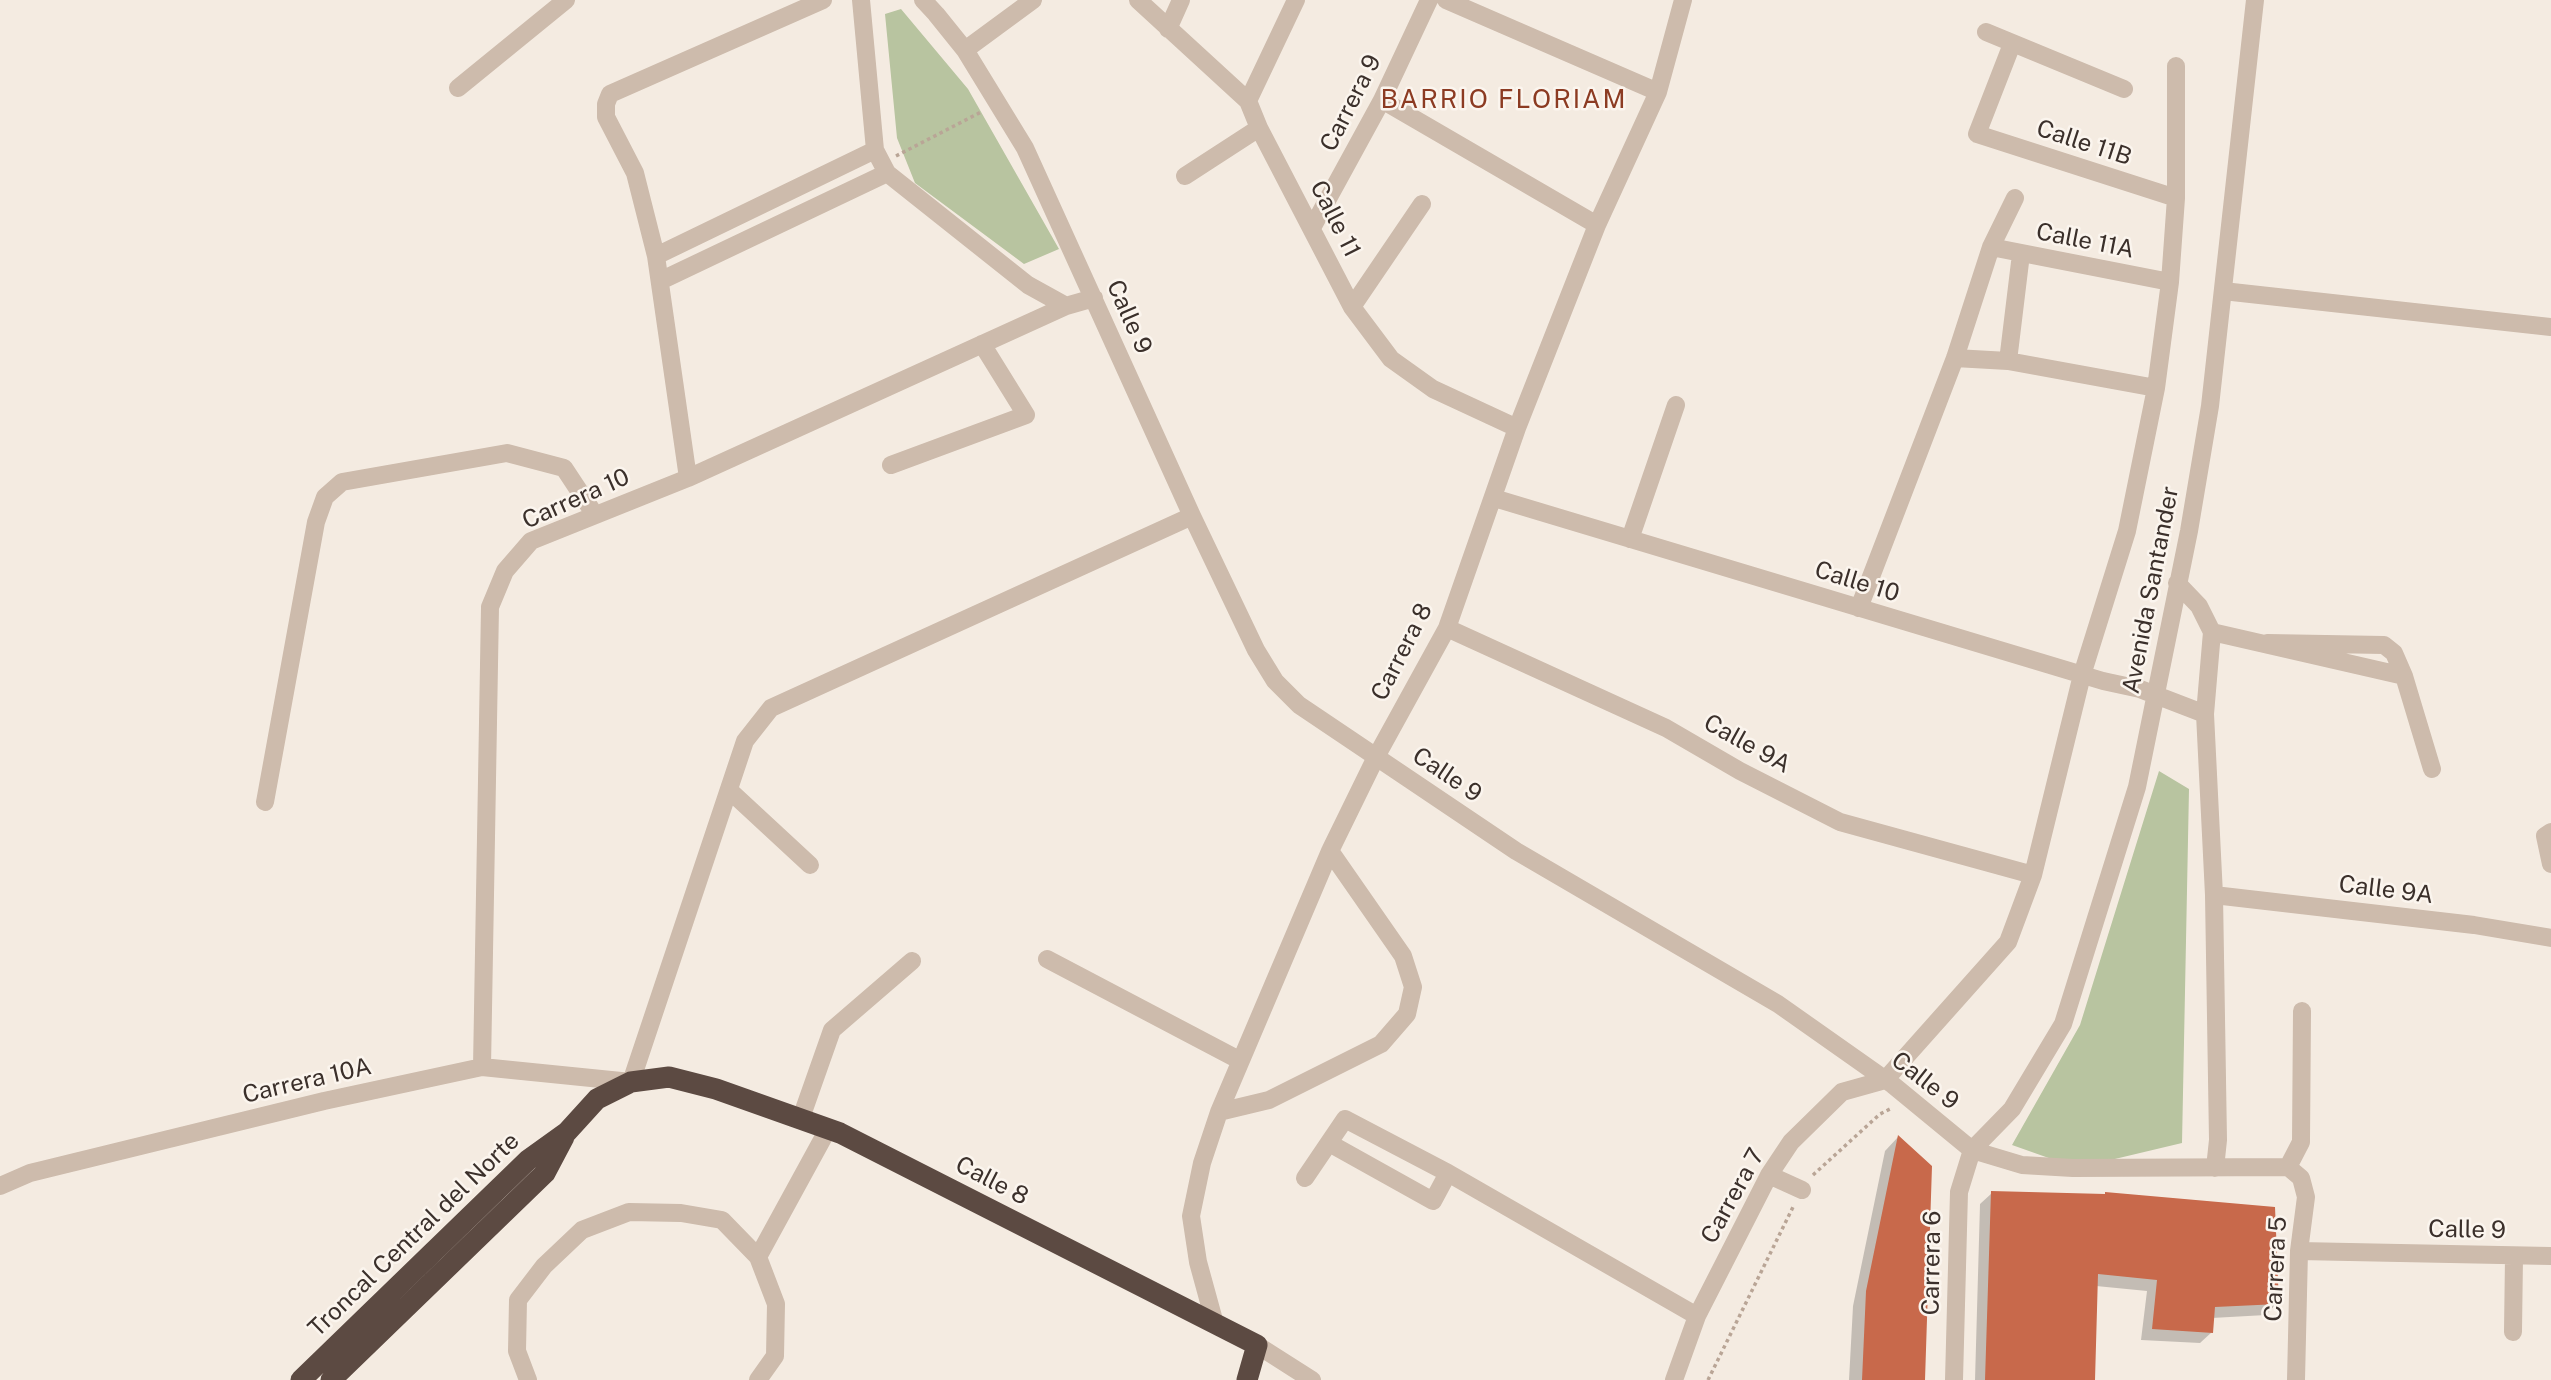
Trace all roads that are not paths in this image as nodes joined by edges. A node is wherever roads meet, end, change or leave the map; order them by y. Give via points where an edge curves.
1 (566, 0) edge
2 (823, 0) edge
3 (861, 0) edge
4 (923, 0) edge
5 (1033, 0) edge
6 (1138, 0) edge
7 (1181, 0) edge
8 (1296, 0) edge
9 (1429, 0) edge
10 (1446, 0) edge
11 (1683, 0) edge
12 (2250, 1) edge
13 (939, 7) edge
14 (1168, 29) junction
15 (1986, 32) dead end
16 (2012, 44) junction
17 (965, 50) junction
18 (2176, 66) dead end
19 (458, 88) dead end
20 (2124, 89) dead end
21 (1658, 92) junction
22 (1382, 100) junction
23 (1248, 101) junction
24 (1259, 128) junction
25 (881, 162) junction
26 (1185, 176) dead end
27 (2015, 198) dead end
28 (2176, 198) junction
29 (1422, 204) dead end
30 (1597, 225) junction
31 (1312, 228) junction
32 (1991, 247) junction
33 (2021, 254) junction
34 (656, 256) junction
35 (660, 281) junction
36 (2170, 282) junction
37 (2223, 291) junction
38 (1094, 298) junction
39 (1066, 306) junction
40 (1352, 307) junction
41 (2551, 327) edge
42 (982, 344) junction
43 (1955, 358) junction
44 (2008, 361) junction
45 (2156, 388) junction
46 (1676, 405) dead end
47 (1517, 428) junction
48 (891, 465) dead end
49 (688, 478) junction
50 (1494, 498) junction
51 (594, 515) junction
52 (1192, 516) junction
53 (1630, 539) junction
54 (2177, 583) junction
55 (1859, 608) junction
56 (1447, 628) junction
57 (2212, 632) junction
58 (2267, 643) junction
59 (2082, 675) junction
60 (2404, 676) junction
61 (2148, 692) junction
62 (2205, 714) junction
63 (1376, 757) junction
64 (2432, 769) dead end
65 (729, 790) junction
66 (265, 802) dead end
67 (2551, 832) edge
68 (1330, 851) junction
69 (810, 864) dead end
70 (2551, 864) edge
71 (2033, 875) junction
72 (2214, 895) junction
73 (2551, 938) edge
74 (1047, 959) dead end
75 (912, 961) dead end
76 (2302, 1011) dead end
77 (1239, 1060) junction
78 (482, 1067) junction
79 (631, 1082) junction
80 (1898, 1090) junction
81 (1219, 1112) junction
82 (801, 1118) junction
83 (828, 1129) junction
84 (567, 1132) junction
85 (1329, 1143) junction
86 (1972, 1150) junction
87 (2288, 1167) junction
88 (2215, 1168) junction
89 (1448, 1173) junction
90 (1305, 1178) dead end
91 (0, 1186) edge
92 (2299, 1251) junction
93 (2514, 1256) junction
94 (2551, 1256) edge
95 (758, 1257) junction
96 (1697, 1316) junction
97 (1215, 1324) junction
98 (2513, 1332) dead end
99 (1258, 1345) junction
100 (301, 1380) edge
101 (331, 1380) edge
102 (528, 1380) edge
103 (758, 1380) edge
104 (1247, 1380) edge
105 (1312, 1380) edge
106 (1674, 1380) edge
107 (1954, 1380) edge
108 (2296, 1380) edge

1 - 19 street
2 - 34 street via 610,94 606,117 635,173
3 - 25 street
4 - 13 street, Calle 9
5 - 17 street
6 - 14 street, Calle 11
7 - 14 street
8 - 23 street
9 - 22 street, Carrera 9
10 - 21 street
11 - 21 street, Carrera 8
12 - 37 street, Avenida Santander
13 - 17 street, Calle 9
14 - 23 street, Calle 11
15 - 16 street
16 - 20 street
16 - 28 street, Calle 11B via 1977,134
17 - 38 street, Calle 9 via 1025,148
18 - 28 street
21 - 30 street, Carrera 8
22 - 30 street
22 - 31 street, Carrera 9
23 - 24 street, Calle 11
24 - 26 street
24 - 31 street, Calle 11
25 - 34 street
25 - 35 street
25 - 39 street via 1028,285
27 - 32 street
28 - 36 street
29 - 40 street
30 - 47 street, Carrera 8
31 - 40 street, Calle 11
32 - 33 street, Calle 11A
32 - 43 street
33 - 36 street, Calle 11A
33 - 44 street
34 - 35 street
35 - 49 street
36 - 45 street
37 - 41 street
37 - 54 street, Avenida Santander via 2210,406
38 - 39 street, Carrera 10
38 - 52 street, Calle 9
39 - 42 street, Carrera 10
40 - 47 street, Calle 11 via 1391,359 1433,389
42 - 48 street via 1026,415
42 - 49 street, Carrera 10
43 - 44 street
43 - 55 street
44 - 45 street
45 - 59 street via 2126,531
46 - 53 street
47 - 50 street, Carrera 8
49 - 51 street, Carrera 10
50 - 53 street, Calle 10
50 - 56 street, Carrera 8
51 - 66 street via 564,468 508,453 342,482 325,497 316,523
51 - 78 street, Carrera 10 via 531,541 505,571 489,607
52 - 63 street, Calle 9 via 1275,681 1299,705
52 - 65 street via 771,708 745,741
53 - 55 street, Calle 10
54 - 57 street via 2199,606
54 - 61 street, Avenida Santander
55 - 59 street, Calle 10
56 - 63 street, Carrera 8
56 - 71 street, Calle 9A via 1666,728 1840,822
57 - 58 street
57 - 62 street
58 - 60 street
58 - 60 street via 2384,645 2395,653
59 - 61 street, Calle 10
59 - 71 street
60 - 64 street
61 - 62 street, Calle 10
61 - 86 street, Avenida Santander via 2137,787 2063,1024 2012,1109
62 - 72 street
63 - 68 street, Carrera 8
63 - 80 street, Calle 9 via 1516,851 1778,1004
65 - 69 street
65 - 79 street
67 - 70 street via 2545,836
68 - 77 street, Carrera 8
68 - 81 street via 1403,956 1413,987 1407,1014 1381,1044 1269,1100
71 - 80 street via 2008,942
72 - 73 street, Calle 9A
72 - 88 street
74 - 77 street
75 - 82 street via 832,1030
76 - 87 street via 2301,1142
77 - 81 street, Carrera 8
78 - 79 street, Carrera 10A
78 - 91 street, Carrera 10A via 43,1170
79 - 82 highway, Calle 8 via 669,1077
79 - 84 highway, Troncal Central del Norte via 597,1099
80 - 86 street, Calle 9
80 - 96 street, Carrera 7 via 1842,1093 1791,1142 1786,1182
81 - 97 street, Carrera 8 via 1191,1216
82 - 83 highway, Calle 8
83 - 95 street
83 - 97 highway, Calle 8
84 - 100 highway, Troncal Central del Norte via 528,1160
84 - 101 highway, Troncal Central del Norte via 545,1173
85 - 89 street via 1345,1119
85 - 89 street via 1433,1201
85 - 90 street
86 - 88 street, Calle 9 via 2022,1165
86 - 107 street, Carrera 6 via 1959,1192
87 - 88 street, Calle 9
87 - 92 street, Carrera 5 via 2301,1178 2306,1197
89 - 96 street
92 - 93 street, Calle 9
92 - 108 street, Carrera 5
93 - 94 street, Calle 9
93 - 98 street
95 - 102 street via 722,1220 681,1213 629,1212 582,1230 544,1266 518,1300 517,1351
95 - 103 street via 776,1304 775,1356
96 - 106 street, Carrera 7
97 - 99 highway, Calle 8
99 - 104 highway
99 - 105 street, Calle 8

